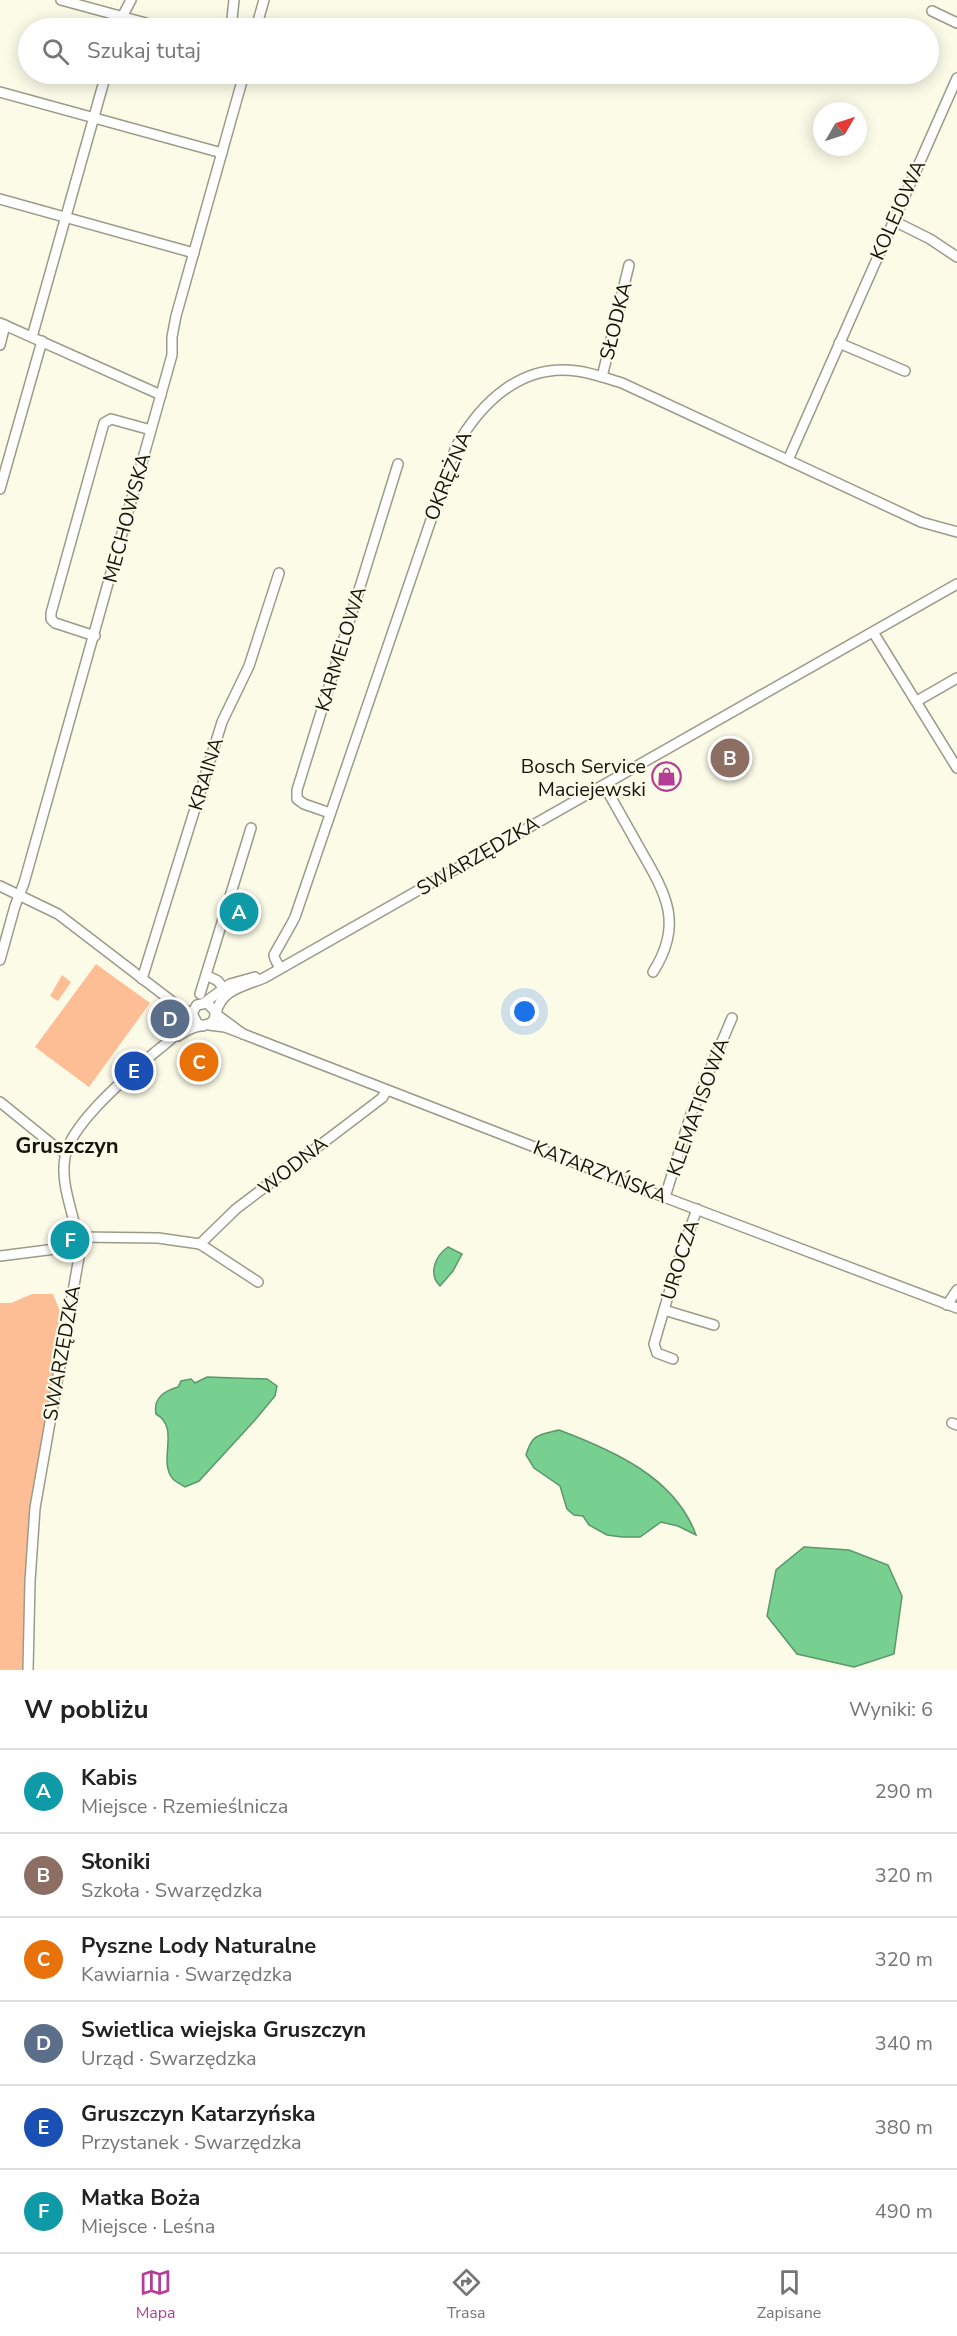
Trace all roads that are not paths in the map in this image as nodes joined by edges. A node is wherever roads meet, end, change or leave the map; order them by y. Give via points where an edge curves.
1 (61, 0) edge
2 (131, 0) edge
3 (234, 0) edge
4 (264, 0) edge
5 (932, 11) dead end
6 (122, 16) junction
7 (129, 18) edge
8 (232, 18) edge
9 (259, 18) edge
10 (957, 23) edge
11 (957, 78) edge
12 (103, 84) edge
13 (241, 84) edge
14 (0, 92) edge
15 (94, 117) junction
16 (222, 153) junction
17 (0, 199) edge
18 (65, 218) junction
19 (894, 221) junction
20 (194, 254) junction
21 (957, 257) edge
22 (629, 265) dead end
23 (3, 324) edge
24 (32, 337) junction
25 (42, 341) junction
26 (839, 343) junction
27 (0, 345) edge
28 (905, 371) dead end
29 (602, 377) junction
30 (161, 395) junction
31 (151, 430) junction
32 (788, 460) junction
33 (398, 464) dead end
34 (0, 489) edge
35 (957, 532) edge
36 (279, 573) dead end
37 (957, 584) edge
38 (873, 632) junction
39 (94, 636) junction
40 (957, 678) edge
41 (917, 701) junction
42 (957, 768) edge
43 (604, 785) junction
44 (330, 813) junction
45 (250, 828) dead end
46 (0, 886) edge
47 (20, 894) junction
48 (0, 960) edge
49 (280, 968) junction
50 (653, 972) dead end
51 (206, 975) junction
52 (142, 979) junction
53 (226, 991) junction
54 (198, 1004) junction
55 (216, 1014) junction
56 (732, 1018) dead end
57 (206, 1025) junction
58 (243, 1034) junction
59 (168, 1042) junction
60 (387, 1090) junction
61 (0, 1102) edge
62 (66, 1153) junction
63 (665, 1197) junction
64 (697, 1209) junction
65 (78, 1241) junction
66 (200, 1244) junction
67 (0, 1256) edge
68 (258, 1282) dead end
69 (957, 1290) edge
70 (947, 1305) junction
71 (957, 1308) edge
72 (664, 1310) junction
73 (714, 1325) dead end
74 (673, 1359) dead end
75 (28, 1670) edge

1 - 6 street
2 - 6 street
3 - 8 street
4 - 9 street
5 - 10 street
6 - 7 street
11 - 19 street, KOLEJOWA
12 - 15 street
13 - 16 street, MECHOWSKA
14 - 15 street
15 - 16 street
15 - 18 street
16 - 20 street, MECHOWSKA
17 - 18 street
18 - 20 street
18 - 24 street
19 - 21 street
19 - 26 street, KOLEJOWA
20 - 30 street, MECHOWSKA via 176,316 172,355
22 - 29 street, SŁODKA
23 - 24 street
23 - 27 street
24 - 25 street
25 - 30 street
25 - 34 street
26 - 28 street
26 - 32 street, KOLEJOWA
29 - 32 street, OKRĘŻNA
29 - 44 street, OKRĘŻNA via 577,370 531,376 495,395 468,425 456,447 420,546
30 - 31 street, MECHOWSKA
31 - 39 street, MECHOWSKA
31 - 39 street via 111,419 104,423 57,591 51,619
32 - 35 street, OKRĘŻNA via 921,522
33 - 44 street, KARMELOWA via 297,790 297,799 304,804
36 - 52 street, KRAINA via 253,657 219,731
37 - 38 street, SWARZĘDZKA
38 - 41 street
38 - 43 street, SWARZĘDZKA
39 - 47 street, MECHOWSKA
40 - 41 street
41 - 42 street
43 - 49 street, SWARZĘDZKA
43 - 50 street via 664,890 669,933 662,958
44 - 49 street, OKRĘŻNA via 295,917 275,952
45 - 51 street
46 - 47 street
47 - 48 street, MECHOWSKA
47 - 52 street via 58,914
49 - 53 street, SWARZĘDZKA
51 - 53 street
51 - 54 street
52 - 54 street via 171,999
53 - 54 street, SWARZĘDZKA
53 - 55 street
54 - 55 street, KATARZYŃSKA via 212,1006
54 - 57 street via 197,1023
54 - 59 street, SWARZĘDZKA
55 - 57 street via 214,1021
55 - 58 street, KATARZYŃSKA
56 - 63 street, KLEMATISOWA via 691,1114
57 - 58 street, KATARZYŃSKA
57 - 59 street, SWARZĘDZKA
58 - 60 street, KATARZYŃSKA
59 - 62 street, SWARZĘDZKA via 95,1109
60 - 63 street, KATARZYŃSKA
60 - 66 street, WODNA via 382,1098 236,1209
61 - 62 street
62 - 65 street, SWARZĘDZKA via 66,1183
63 - 64 street, KATARZYŃSKA
64 - 70 street, KATARZYŃSKA
64 - 72 street, UROCZA
65 - 66 street via 158,1238
65 - 67 street
65 - 75 street, SWARZĘDZKA via 78,1267 35,1508
66 - 68 street
69 - 70 street
70 - 71 street, KATARZYŃSKA
72 - 73 street, UROCZA
72 - 74 street, UROCZA via 654,1344 657,1353

